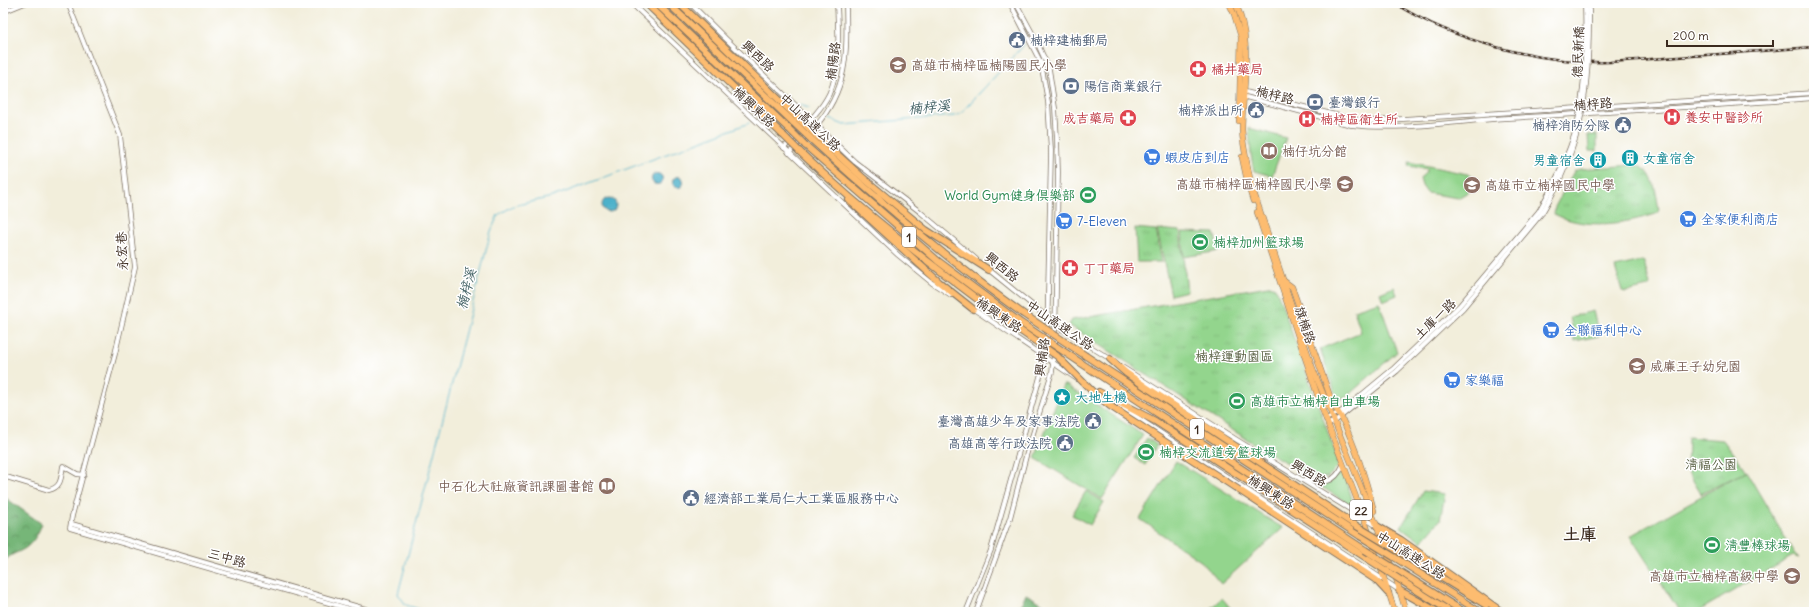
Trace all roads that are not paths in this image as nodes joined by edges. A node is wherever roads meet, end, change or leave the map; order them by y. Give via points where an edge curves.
1 (25, 3) edge
2 (68, 3) edge
3 (631, 3) edge
4 (646, 3) edge
5 (656, 3) edge
6 (668, 3) edge
7 (679, 3) edge
8 (690, 3) edge
9 (837, 3) edge
10 (846, 3) edge
11 (1010, 3) edge
12 (1016, 3) edge
13 (1229, 3) edge
14 (1235, 3) edge
15 (1585, 3) edge
16 (1589, 3) edge
17 (3, 12) edge
18 (1244, 37) junction
19 (1241, 91) junction
20 (1812, 93) edge
21 (1243, 97) junction
22 (1812, 98) edge
23 (799, 118) junction
24 (810, 120) junction
25 (816, 126) junction
26 (813, 137) junction
27 (784, 148) junction
28 (789, 153) junction
29 (828, 179) junction
30 (1540, 212) junction
31 (989, 270) junction
32 (1284, 281) junction
33 (973, 309) junction
34 (1048, 317) junction
35 (1056, 323) junction
36 (1016, 324) junction
37 (1045, 359) junction
38 (1110, 359) junction
39 (1054, 364) junction
40 (1099, 392) junction
41 (1340, 414) junction
42 (1333, 419) junction
43 (1327, 421) junction
44 (1343, 465) junction
45 (84, 475) junction
46 (3, 476) edge
47 (1302, 480) junction
48 (1364, 518) junction
49 (71, 526) junction
50 (1377, 526) junction
51 (1384, 580) junction
52 (1399, 590) junction
53 (1388, 593) junction
54 (360, 612) edge
55 (376, 612) edge
56 (966, 612) edge
57 (976, 612) edge
58 (1395, 612) edge
59 (1406, 612) edge
60 (1438, 612) edge
61 (1451, 612) edge
62 (1464, 612) edge
63 (1480, 612) edge
64 (1501, 612) edge

1 - 17 street
2 - 45 street, 永宏巷 via 120,135 135,267
3 - 27 street, 楠興東路
4 - 29 highway, bridge
5 - 36 highway, 中山高速公路 / 1, bridge via 805,145 938,261
6 - 23 highway, 中山高速公路 / 1 via 729,61
7 - 23 highway
8 - 23 street, 興西路 via 794,104
9 - 24 street, 楠陽路 via 839,47 835,75 826,99
10 - 25 street, 楠陽路 via 844,71 834,100
11 - 34 street, 興楠路 via 1043,69 1048,102 1051,151
12 - 35 street, 興楠路 via 1049,69 1057,139
13 - 18 main road, 22
14 - 18 main road, 22 via 1242,17
15 - 30 street, 德民新橋, bridge via 1584,63 1576,126 1563,165
16 - 30 street, 德民新橋, bridge via 1589,64 1580,126 1566,168
18 - 19 main road, 旗楠路 / 22
19 - 20 street, 楠梓路 via 1351,119 1371,121
19 - 21 main road, 旗楠路 / 22
19 - 43 main road, 旗楠路 / 22 via 1240,145 1248,185
21 - 22 street, 楠梓路 via 1351,125 1369,127
21 - 32 main road, 旗楠路 / 22 via 1244,154 1255,196
23 - 24 street, 興西路
23 - 26 highway, 中山高速公路 / 1, bridge
24 - 25 street, 興西路
24 - 27 street, 楠陽路
25 - 28 street, 楠陽路
25 - 31 street, 興西路 via 855,162 919,211
26 - 31 highway via 926,230
26 - 63 highway, 中山高速公路 / 1, bridge via 854,178 944,254 1022,313 1307,502
27 - 28 street, 楠興東路
28 - 33 street, 楠興東路 via 898,255 932,283
29 - 33 highway via 860,212
29 - 36 highway via 941,273
30 - 41 street, 土庫一路 via 1462,308 1397,371
31 - 34 street, 興西路
32 - 41 main road, 旗楠路 / 22 via 1292,286 1319,367
32 - 42 main road, 旗楠路 / 22 via 1313,369
33 - 37 street, 楠興東路
34 - 35 street, 興西路
34 - 37 street, 興楠路
35 - 38 street, 興西路
35 - 39 street, 興楠路
36 - 53 highway, bridge via 1057,356 1110,406 1376,580
36 - 62 highway, 中山高速公路 / 1, bridge
37 - 39 street, 楠興東路
37 - 56 street, 興楠路 via 991,550
38 - 47 street, 興西路
38 - 64 highway, bridge via 1146,387 1355,525 1445,581
39 - 40 street, 楠興東路
39 - 57 street, 興楠路 via 1010,518
40 - 51 street, 楠興東路
40 - 61 highway, bridge via 1155,421
41 - 42 street, 土庫一路
41 - 50 main road, 旗楠路 / 22 via 1363,468
42 - 43 street, 土庫一路
42 - 50 main road, 旗楠路 / 22
43 - 44 main road, 旗楠路 / 22
44 - 47 street via 1338,474 1330,480
44 - 48 main road, 旗楠路 / 22
45 - 46 street via 63,466 61,483 49,490
45 - 49 street, 永宏巷
47 - 48 street, 興西路
48 - 50 street, 興西路
48 - 51 main road, 旗楠路 / 22
49 - 54 street
49 - 55 street, 三中路
50 - 52 main road, 旗楠路 / 22
50 - 64 highway via 1401,540
51 - 52 street, 楠興東路
51 - 53 main road, 旗楠路 / 22
52 - 59 main road, 旗楠路 / 22
52 - 60 highway
53 - 58 main road, 旗楠路 / 22

